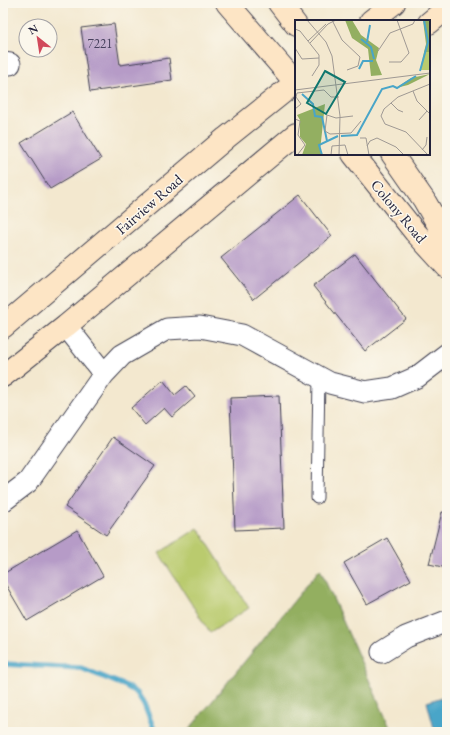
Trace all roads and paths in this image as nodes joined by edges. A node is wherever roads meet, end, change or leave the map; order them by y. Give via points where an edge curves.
1 (227, 3) edge
2 (278, 3) edge
3 (394, 3) edge
4 (447, 8) edge
5 (372, 20) edge
6 (430, 22) edge
7 (295, 23) edge
8 (295, 81) edge
9 (295, 83) edge
10 (295, 135) edge
11 (354, 155) edge
12 (393, 155) edge
13 (447, 240) edge
14 (447, 267) edge
15 (66, 326) junction
16 (3, 327) edge
17 (447, 354) edge
18 (104, 374) junction
19 (3, 376) edge
20 (319, 377) junction
21 (317, 498) dead end
22 (3, 502) edge
23 (447, 621) edge
24 (382, 652) dead end

1 - 8 main road
2 - 7 main road
3 - 5 main road
4 - 6 main road
9 - 16 main road, Fairview Road
10 - 15 main road
11 - 14 main road, Colony Road
12 - 13 main road, Colony Road via 424,200
15 - 18 street
15 - 19 main road
17 - 20 street via 417,377 392,388 365,392 330,383
18 - 20 street via 122,355 167,329 200,327 242,335
18 - 22 street via 28,482
20 - 21 lane
23 - 24 street via 406,637

